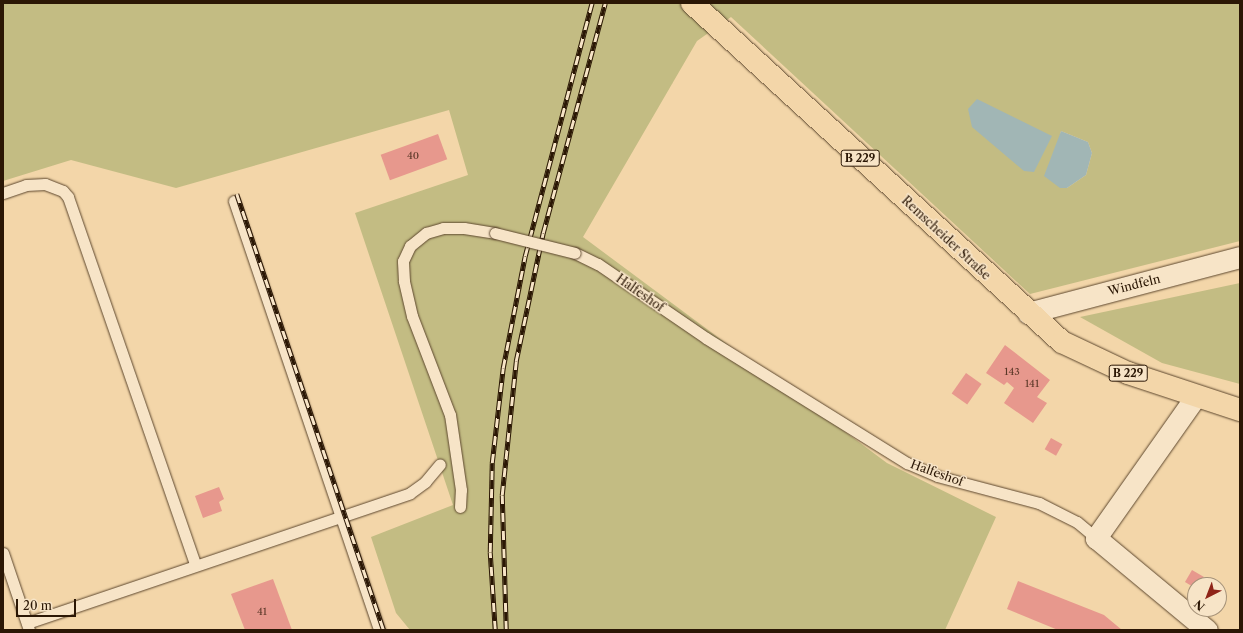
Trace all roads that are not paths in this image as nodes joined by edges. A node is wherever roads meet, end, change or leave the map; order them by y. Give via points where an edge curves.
1 (692, 3) edge
2 (3, 193) edge
3 (234, 201) dead end
4 (1240, 257) edge
5 (1028, 313) junction
6 (1196, 396) junction
7 (1240, 410) edge
8 (440, 464) dead end
9 (460, 507) dead end
10 (341, 516) junction
11 (1096, 538) junction
12 (3, 552) edge
13 (195, 564) junction
14 (28, 626) edge
15 (379, 630) edge
16 (1207, 630) edge

1 - 5 main road, Remscheider Straße / B 229
2 - 13 lane via 26,185 45,184 62,191 68,197
3 - 10 lane
4 - 5 street, Windfeln
5 - 6 main road, Remscheider Straße / B 229 via 1062,342 1084,355
6 - 7 main road, Remscheider Straße / B 229
6 - 11 street
8 - 10 lane via 425,482 410,493
9 - 11 lane, Halfeshof, bridge via 461,490 450,415 412,316 404,281 403,261 410,246 426,233 459,228 575,253 598,264 693,329 907,463 937,476 1039,503 1077,522
10 - 13 lane
10 - 15 lane
11 - 16 street, Halfeshof
12 - 14 lane
13 - 14 lane

